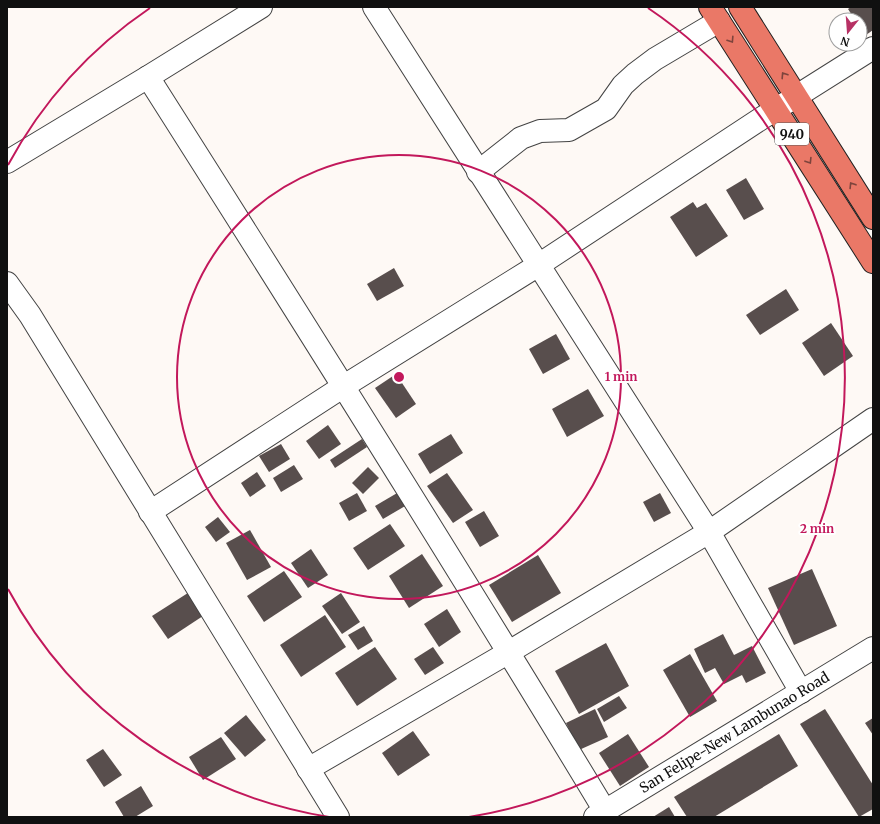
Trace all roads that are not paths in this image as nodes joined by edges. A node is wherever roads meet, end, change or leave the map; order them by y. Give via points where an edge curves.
1 (260, 7) edge
2 (374, 7) edge
3 (740, 7) edge
4 (714, 14) edge
5 (873, 48) edge
6 (148, 78) junction
7 (797, 95) junction
8 (776, 109) junction
9 (7, 162) edge
10 (478, 172) junction
11 (873, 218) edge
12 (873, 262) edge
13 (537, 266) junction
14 (7, 283) edge
15 (344, 386) junction
16 (873, 419) edge
17 (150, 512) junction
18 (709, 532) junction
19 (873, 648) edge
20 (509, 652) junction
21 (801, 692) junction
22 (308, 769) junction
23 (600, 814) edge
24 (338, 817) edge

1 - 6 street
2 - 10 street
7 -> 3 highway, 940
4 -> 8 highway, 940
4 - 10 street via 635,74 623,85 606,109 569,130 540,131 521,138
5 - 7 street
6 - 9 street
6 - 15 street
7 - 8 street
11 -> 7 highway, 940
8 -> 12 highway, 940
8 - 13 street
10 - 13 street
13 - 15 street
13 - 18 street
14 - 17 street via 30,316
15 - 17 street
15 - 20 street
16 - 18 street
17 - 22 street
18 - 20 street
18 - 21 street
19 - 21 street, San Felipe-New Lambunao Road
20 - 22 street
20 - 23 street
21 - 23 street, San Felipe-New Lambunao Road
22 - 24 street

